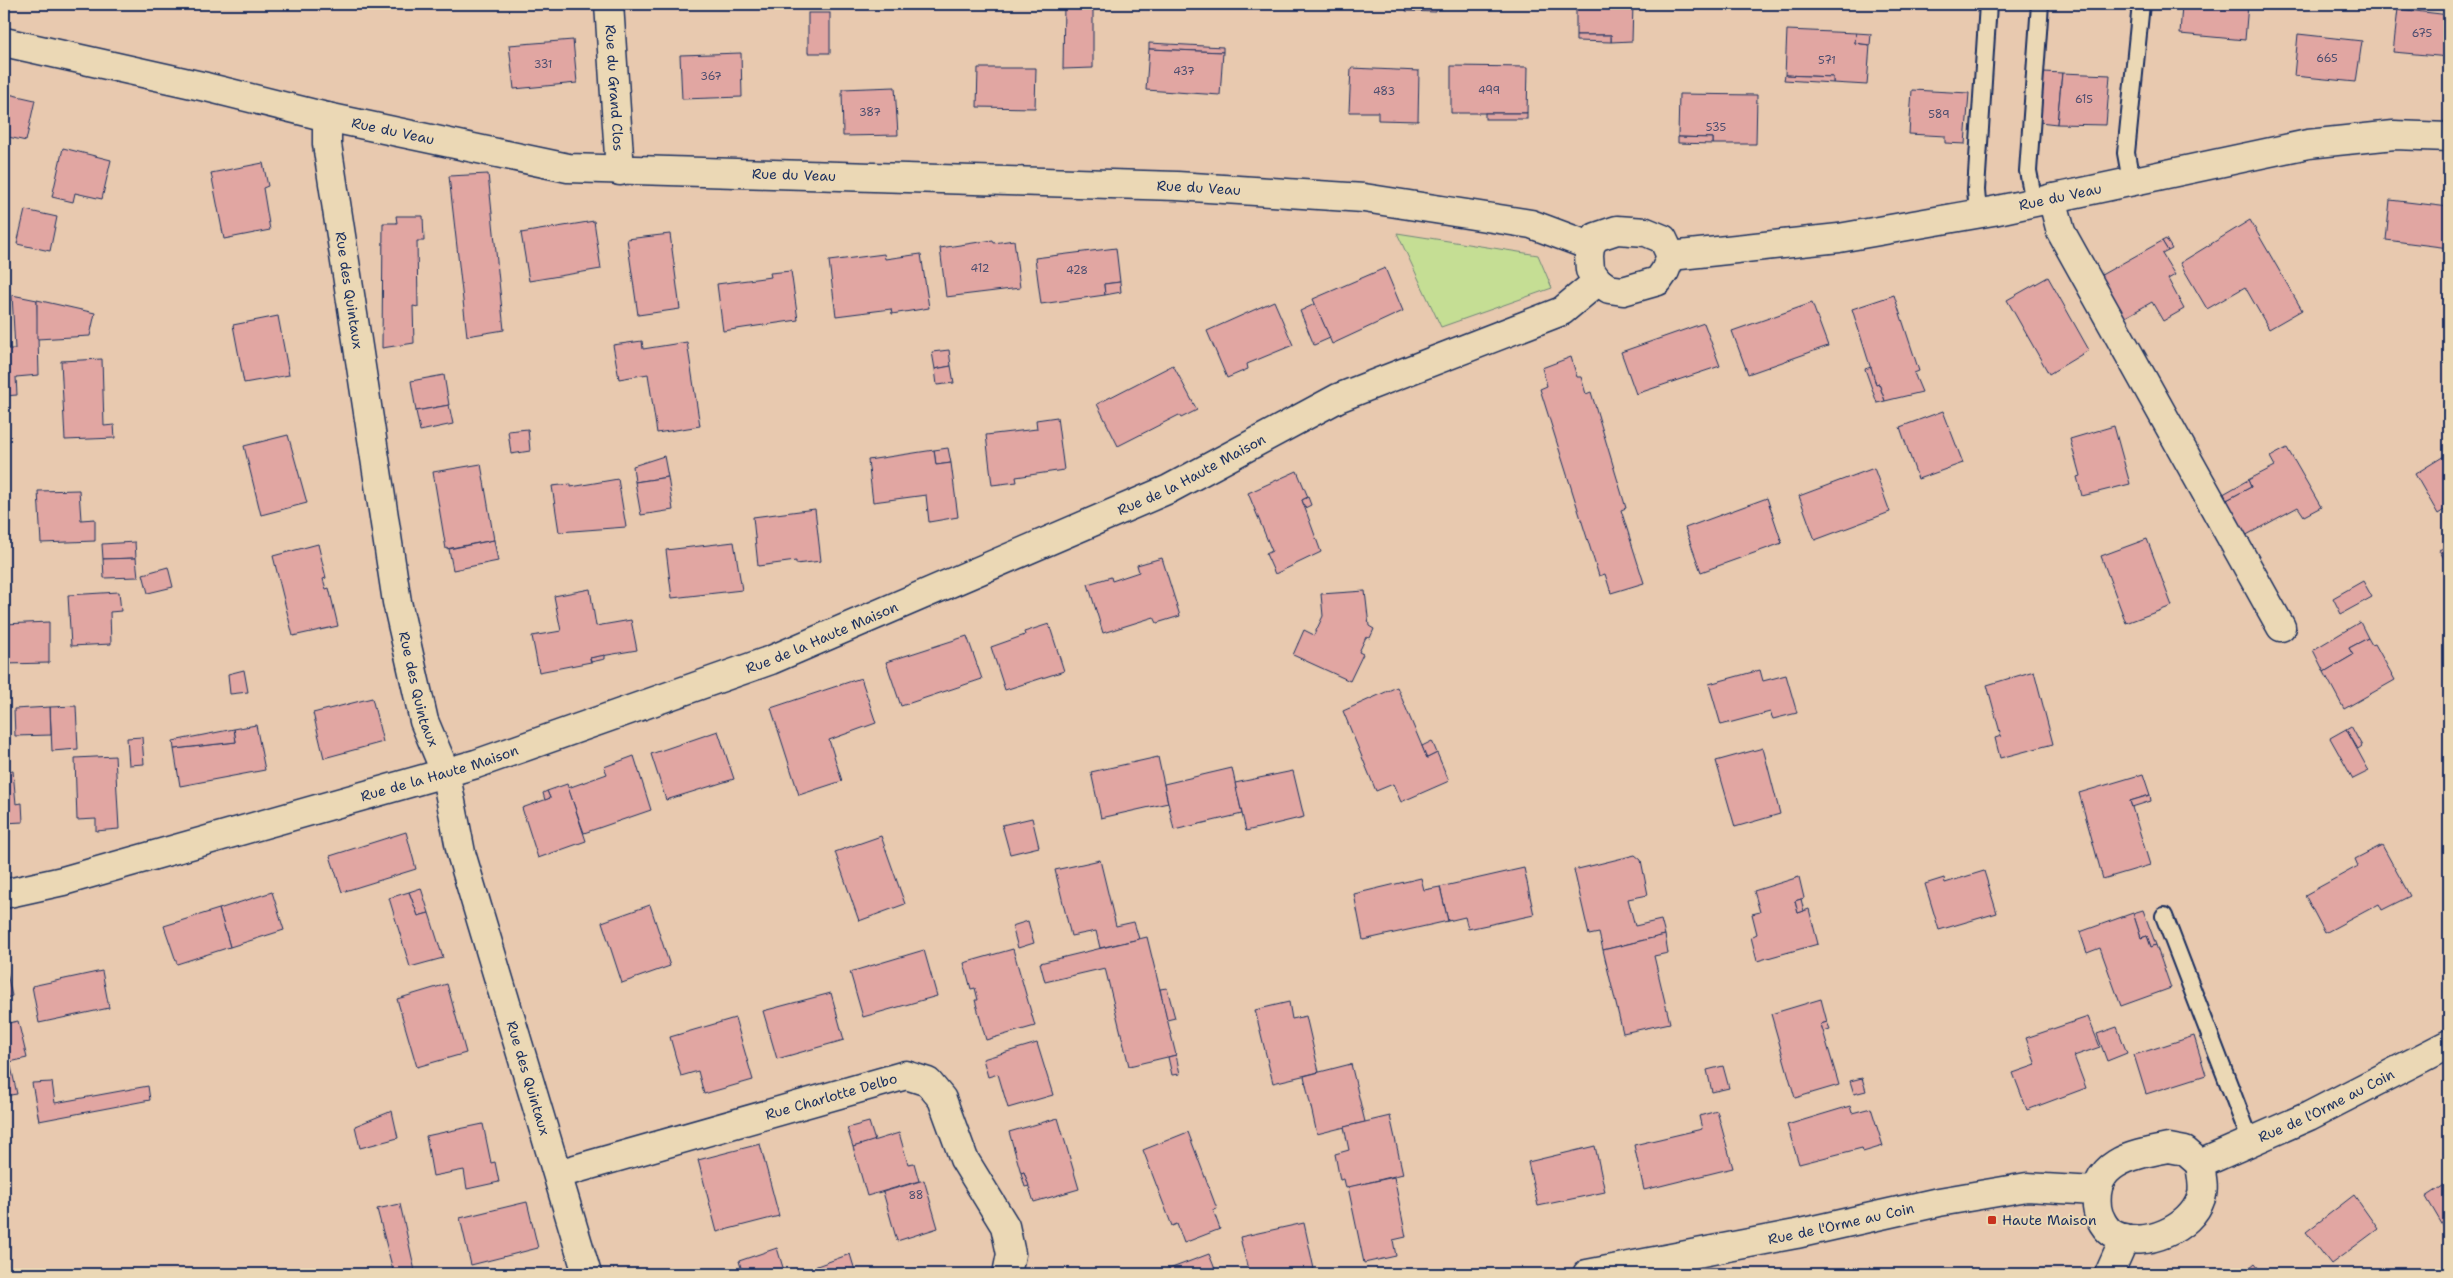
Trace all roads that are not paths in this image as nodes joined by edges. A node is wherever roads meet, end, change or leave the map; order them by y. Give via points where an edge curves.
1 (609, 4) edge
2 (1988, 4) edge
3 (2040, 4) edge
4 (2141, 4) edge
5 (4, 42) edge
6 (327, 117) junction
7 (2449, 137) edge
8 (620, 171) junction
9 (2131, 181) junction
10 (2043, 200) junction
11 (1978, 213) junction
12 (1590, 246) junction
13 (1671, 256) junction
14 (1598, 281) junction
15 (2282, 627) dead end
16 (445, 771) junction
17 (4, 894) edge
18 (2164, 916) dead end
19 (2449, 1044) edge
20 (2251, 1142) junction
21 (2200, 1164) junction
22 (558, 1174) junction
23 (2095, 1191) junction
24 (2125, 1238) junction
25 (586, 1274) edge
26 (1007, 1274) edge
27 (1587, 1274) edge
28 (2109, 1274) edge

1 - 8 street, Rue du Grand Clos
2 - 11 lane via 1976,190
3 - 10 lane via 2028,171
4 - 9 lane via 2126,153
5 - 6 street, Rue du Veau
6 - 8 street, Rue du Veau via 568,168
6 - 16 street, Rue des Quintaux via 327,144 397,602 424,721
7 - 9 street, Rue du Veau via 2394,135 2308,144
8 - 12 street, Rue du Veau via 1177,186 1364,198 1531,224
9 - 10 street, Rue du Veau
10 - 11 street, Rue du Veau
10 - 15 street
11 - 13 street, Rue du Veau via 1838,238
12 - 13 street via 1596,238 1617,230 1646,232 1663,239
12 - 14 street via 1590,270
13 - 14 street via 1658,281 1623,291 1609,289
14 - 16 street, Rue de la Haute Maison via 1562,311 1338,398 1169,489 771,660 476,764
16 - 17 street, Rue de la Haute Maison via 63,881
16 - 22 street, Rue des Quintaux via 461,853
18 - 20 lane
19 - 20 street, Rue de l'Orme au Coin
20 - 21 street, Rue de l'Orme au Coin
21 - 23 street via 2185,1151 2169,1148 2138,1154 2121,1159 2109,1169
21 - 24 street via 2202,1197 2187,1220 2150,1238
22 - 25 street, Rue des Quintaux
22 - 26 street, Rue Charlotte Delbo via 906,1075 928,1082 942,1099 964,1159 1005,1226 1011,1254
23 - 24 street via 2097,1211 2104,1225 2113,1234
23 - 27 street, Rue de l'Orme au Coin via 2027,1187
24 - 28 street

